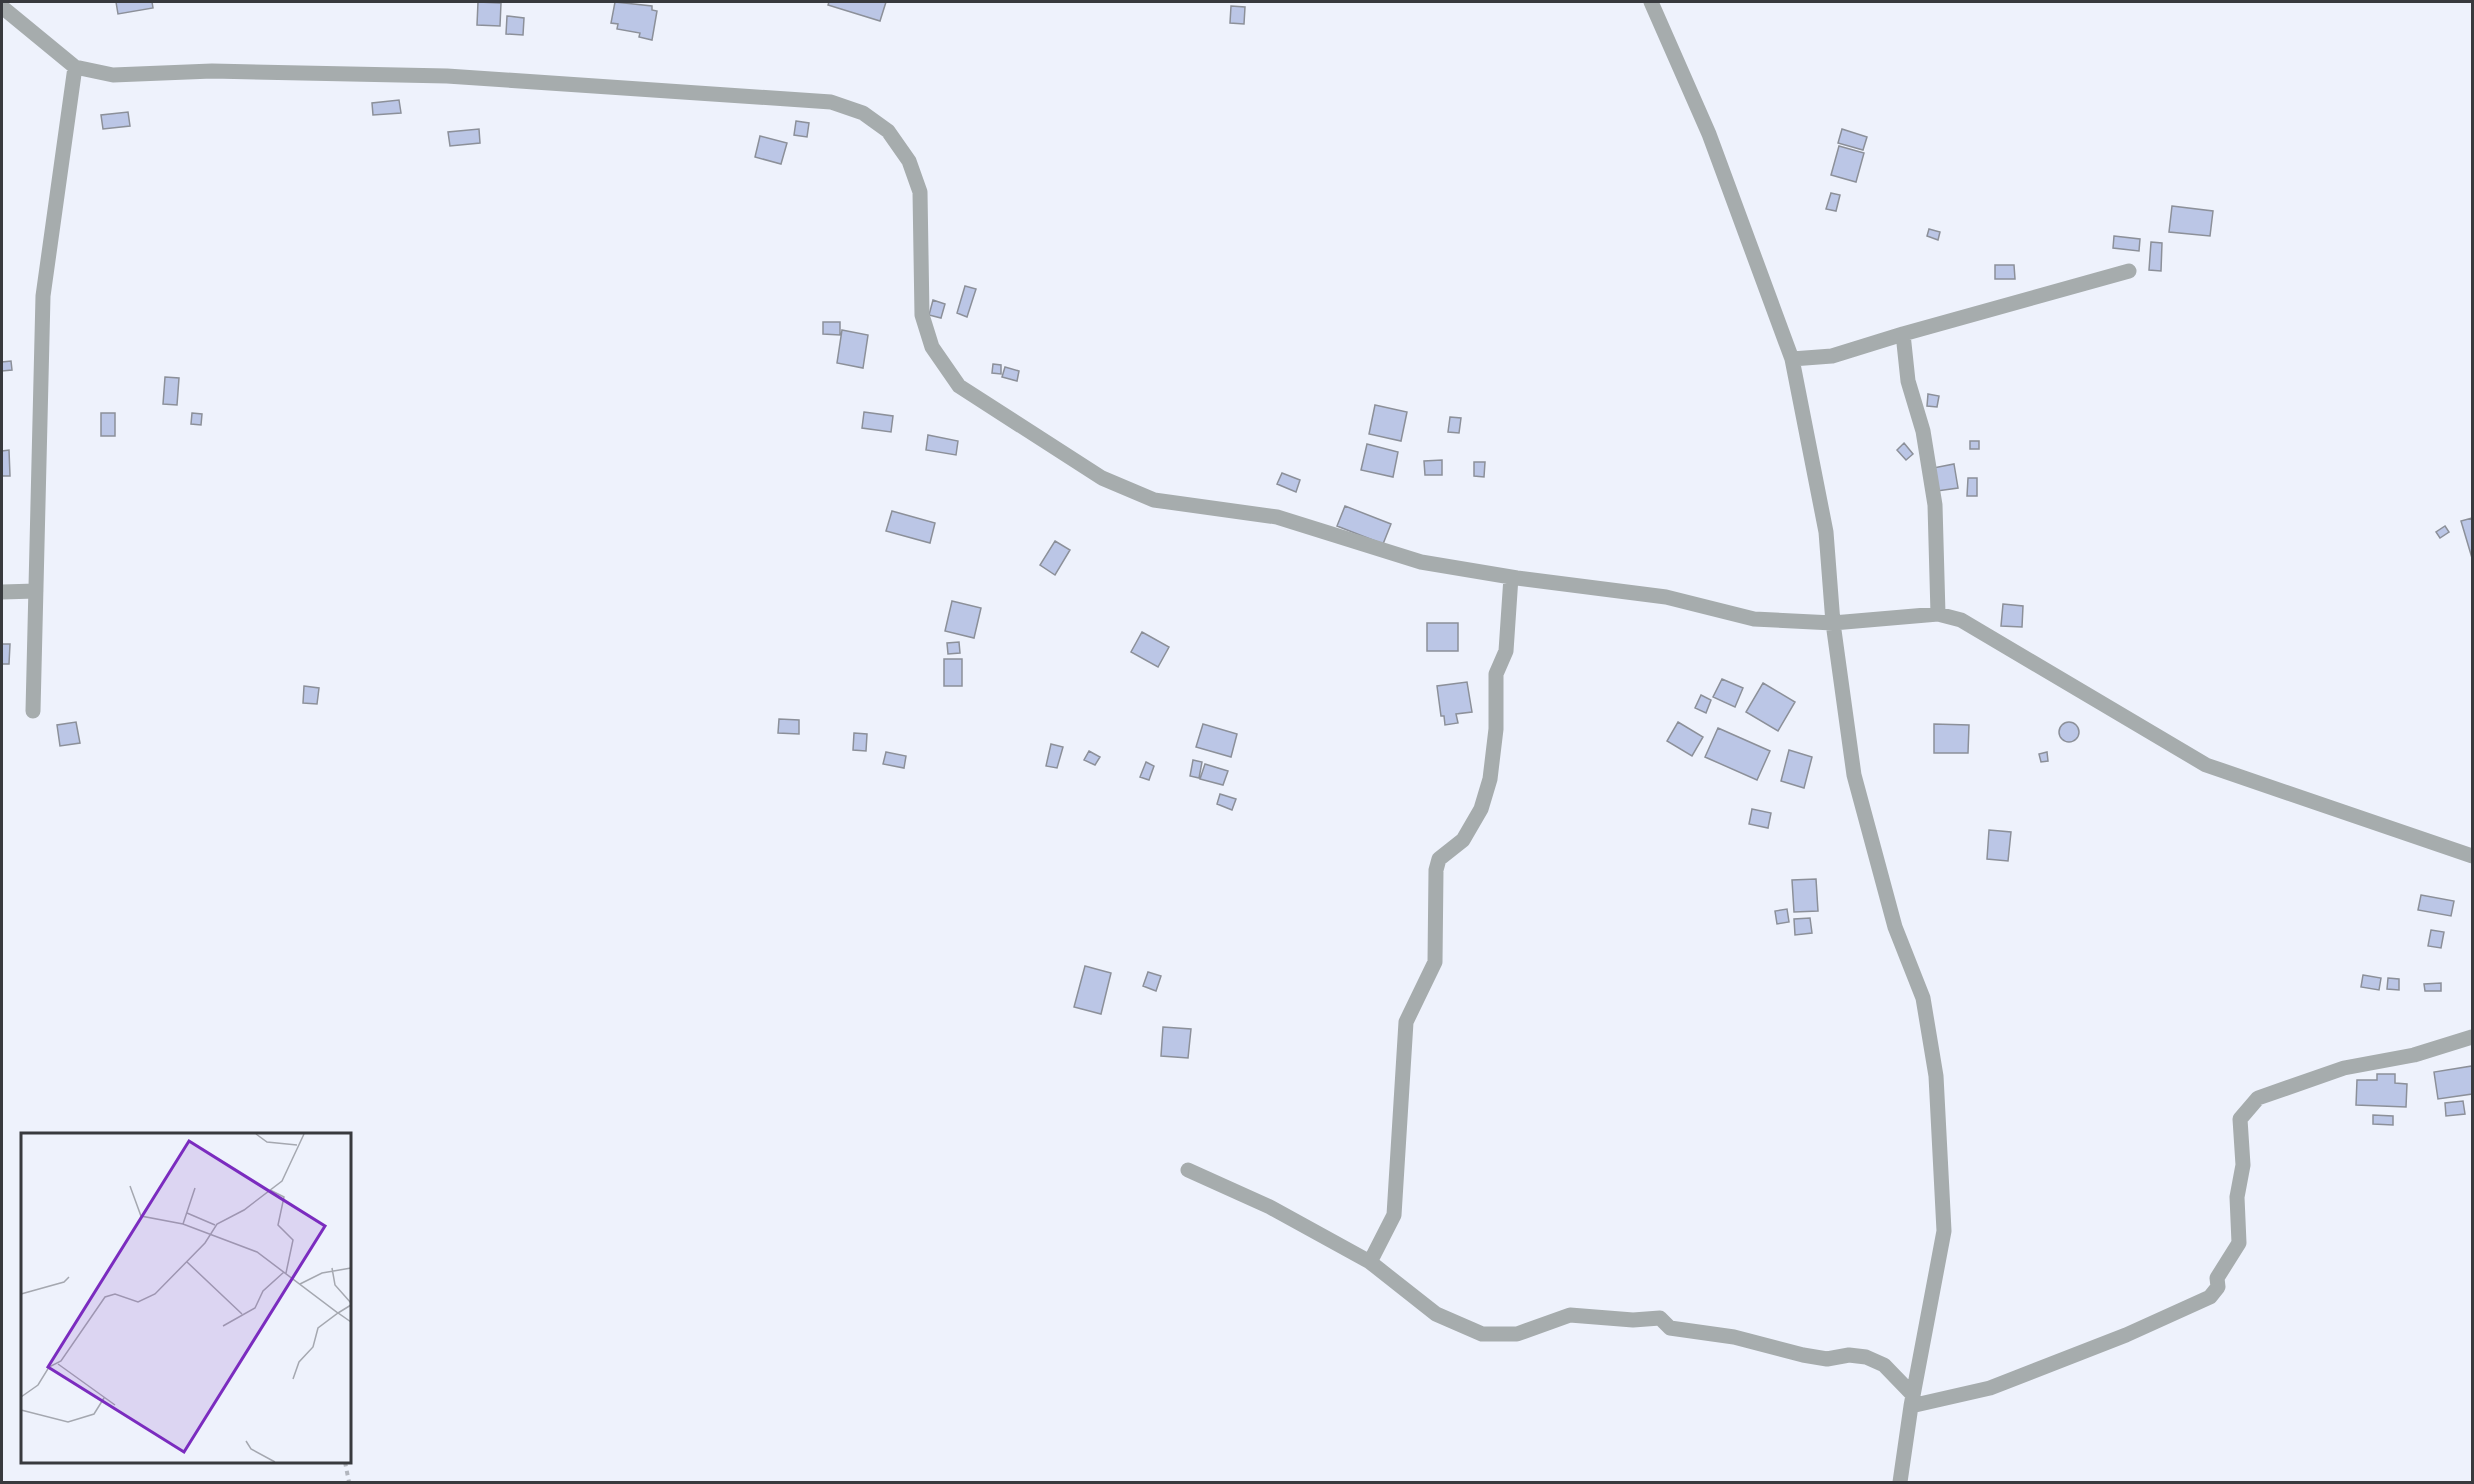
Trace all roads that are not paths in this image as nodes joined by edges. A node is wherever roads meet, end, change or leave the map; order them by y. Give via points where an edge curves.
1 (1651, 2) edge
2 (2, 7) edge
3 (75, 67) junction
4 (2129, 272) dead end
5 (1903, 334) junction
6 (1792, 358) junction
7 (1511, 577) junction
8 (36, 591) junction
9 (2, 592) edge
10 (1938, 614) junction
11 (1833, 623) junction
12 (33, 711) dead end
13 (2472, 856) edge
14 (2472, 1037) edge
15 (1188, 1170) dead end
16 (1370, 1262) junction
17 (1912, 1400) junction
18 (1900, 1482) edge

1 - 6 street via 1709,134
2 - 3 street
3 - 7 street via 113,75 212,71 447,76 842,105 864,113 888,130 909,160 920,192 922,315 932,347 959,386 1102,478 1154,500 1277,517 1421,562
3 - 8 street via 43,297
4 - 5 street
5 - 6 street via 1832,356
5 - 10 street via 1908,381 1923,431 1935,505
6 - 11 street via 1826,532
7 - 11 street via 1666,597 1754,619
7 - 16 street via 1506,651 1496,674 1496,729 1490,779 1481,809 1469,830 1463,840 1439,859 1436,870 1435,962 1406,1022 1394,1215
8 - 9 street
8 - 12 street
10 - 11 street
10 - 13 street via 1961,620 2206,765
11 - 17 street via 1854,775 1895,927 1923,998 1936,1076 1944,1231
14 - 17 street via 2414,1056 2344,1068 2258,1098 2247,1108 2240,1119 2243,1165 2237,1197 2239,1243 2210,1297 2126,1335 1990,1388
15 - 16 street via 1270,1207
16 - 17 street via 1436,1314 1482,1334 1517,1334 1570,1315 1660,1318 1670,1328 1734,1337 1803,1355 1827,1359 1866,1357 1884,1365
17 - 18 street

